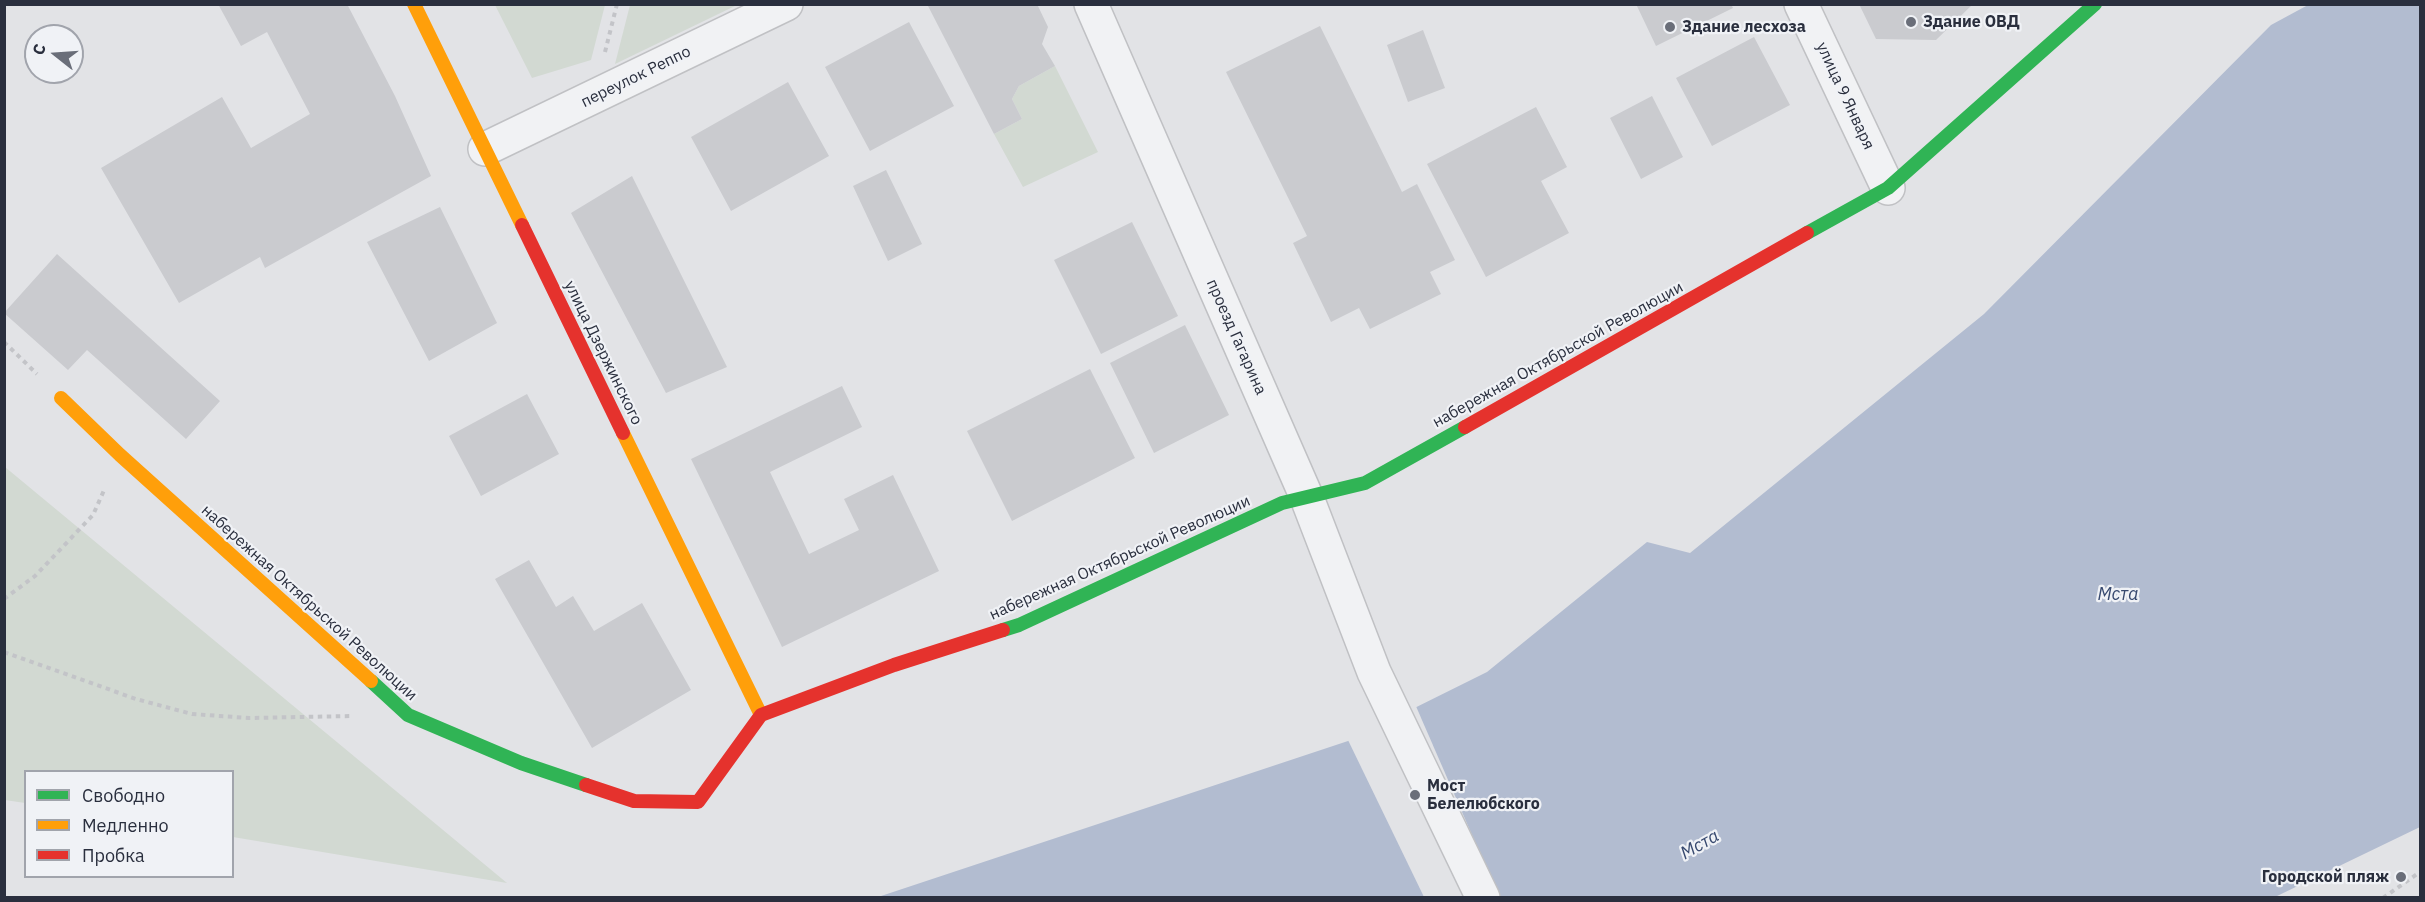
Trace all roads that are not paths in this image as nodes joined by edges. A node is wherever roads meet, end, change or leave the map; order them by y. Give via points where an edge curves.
1 (414, 4) edge
2 (786, 4) edge
3 (1091, 4) edge
4 (1801, 4) edge
5 (2095, 4) edge
6 (485, 149) junction
7 (1888, 188) junction
8 (62, 398) road end
9 (1307, 498) junction
10 (761, 715) junction
11 (1483, 897) edge

1 - 6 street, улица Дзержинского
2 - 6 street, переулок Реппо
3 - 9 street, проезд Гагарина
4 - 7 street, улица 9 Января
5 - 7 street, набережная Октябрьской Революции
6 - 10 street, улица Дзержинского
7 - 9 street, набережная Октябрьской Революции via 1365,483
8 - 10 street, набережная Октябрьской Революции via 408,715 521,763 634,801 698,802
9 - 10 street, набережная Октябрьской Революции via 1282,503 1019,625 894,665
9 - 11 street, проезд Гагарина via 1374,672

